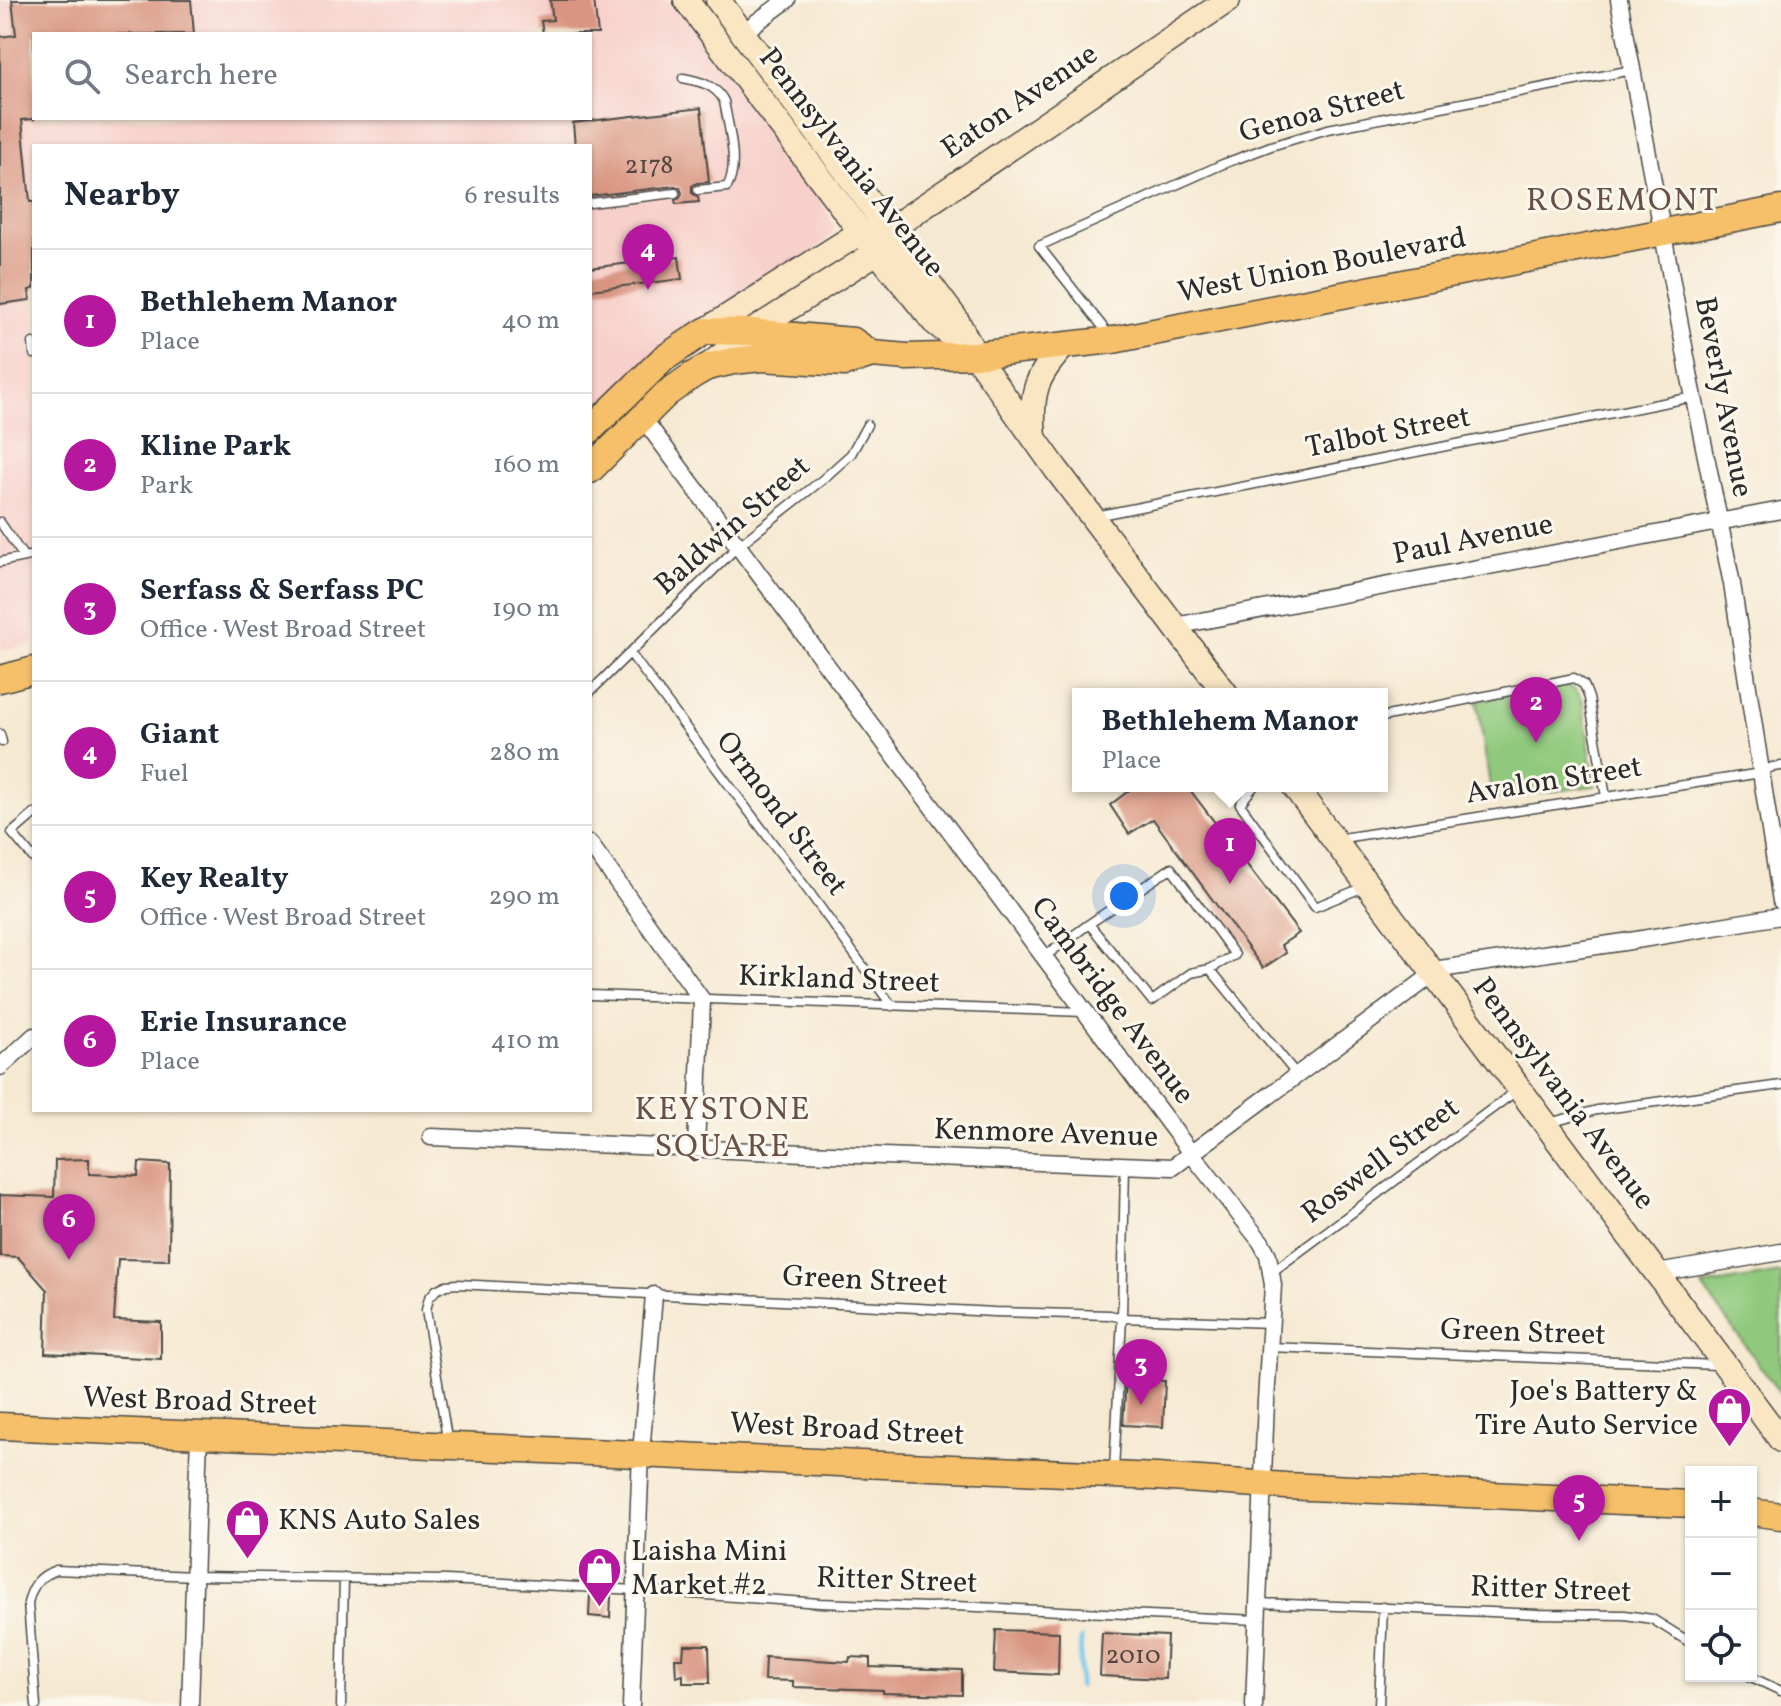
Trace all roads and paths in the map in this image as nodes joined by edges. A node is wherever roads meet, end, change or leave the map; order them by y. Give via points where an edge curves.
1 (686, 0) edge
2 (718, 0) edge
3 (787, 0) edge
4 (1228, 0) edge
5 (1619, 0) edge
6 (742, 33) junction
7 (1632, 70) junction
8 (683, 78) dead end
9 (698, 190) dead end
10 (675, 193) dead end
11 (592, 203) edge
12 (1781, 209) edge
13 (889, 230) junction
14 (1663, 231) junction
15 (861, 232) junction
16 (877, 252) junction
17 (705, 331) junction
18 (751, 332) junction
19 (1113, 340) junction
20 (1065, 345) junction
21 (872, 354) junction
22 (975, 355) junction
23 (707, 367) junction
24 (1694, 397) junction
25 (642, 417) junction
26 (867, 425) dead end
27 (592, 428) edge
28 (1034, 437) junction
29 (592, 468) edge
30 (1781, 510) edge
31 (1092, 517) junction
32 (1719, 521) junction
33 (0, 522) edge
34 (738, 546) junction
35 (29, 556) edge
36 (0, 562) edge
37 (1175, 626) junction
38 (630, 653) junction
39 (32, 671) edge
40 (0, 679) edge
41 (1222, 688) edge
42 (592, 690) edge
43 (1388, 716) edge
44 (1781, 766) edge
45 (1761, 773) junction
46 (1249, 792) edge
47 (1299, 792) edge
48 (1606, 797) junction
49 (32, 816) edge
50 (1334, 839) junction
51 (592, 847) edge
52 (32, 857) edge
53 (1368, 885) junction
54 (1781, 901) edge
55 (1781, 916) edge
56 (1089, 924) junction
57 (1044, 957) junction
58 (1210, 969) junction
59 (1433, 973) junction
60 (592, 995) edge
61 (702, 1000) junction
62 (892, 1006) junction
63 (1086, 1012) junction
64 (32, 1038) edge
65 (0, 1067) edge
66 (1297, 1075) junction
67 (1781, 1085) edge
68 (1519, 1089) junction
69 (1546, 1124) junction
70 (431, 1137) dead end
71 (696, 1148) junction
72 (1191, 1153) junction
73 (1125, 1165) junction
74 (1781, 1252) edge
75 (1272, 1272) junction
76 (1657, 1273) junction
77 (654, 1295) junction
78 (1122, 1318) junction
79 (1271, 1323) junction
80 (1269, 1347) junction
81 (1726, 1366) junction
82 (0, 1426) edge
83 (199, 1434) junction
84 (1781, 1440) edge
85 (448, 1444) junction
86 (641, 1453) junction
87 (1113, 1475) junction
88 (1263, 1484) junction
89 (1685, 1504) edge
90 (1757, 1513) edge
91 (1781, 1516) edge
92 (195, 1576) junction
93 (344, 1578) junction
94 (636, 1590) junction
95 (1383, 1607) junction
96 (1257, 1611) junction
97 (1685, 1639) edge
98 (1757, 1680) edge
99 (1781, 1691) edge
100 (36, 1706) edge
101 (190, 1706) edge
102 (341, 1706) edge
103 (631, 1706) edge
104 (1254, 1706) edge
105 (1379, 1706) edge

1 - 15 street, Pennsylvania Avenue
2 - 6 street, Pennsylvania Avenue
3 - 6 street
4 - 13 street, Eaton Avenue
5 - 7 street, Beverly Avenue
6 - 13 street, Pennsylvania Avenue
7 - 14 street, Beverly Avenue
7 - 19 lane, Genoa Street via 1328,129 1223,164 1039,246
8 - 9 lane via 704,83 721,95 733,157 727,187
10 - 11 lane
12 - 14 main road, West Union Boulevard
13 - 15 street
13 - 16 street, Eaton Avenue
13 - 22 street, Pennsylvania Avenue via 956,319
14 - 19 main road, West Union Boulevard
14 - 24 street, Beverly Avenue
15 - 16 street, Pennsylvania Avenue
15 - 17 street
16 - 18 street, Eaton Avenue
16 - 22 street, Pennsylvania Avenue via 934,322
17 - 18 main road, West Union Boulevard
17 - 27 main road via 663,359
18 - 21 main road, West Union Boulevard via 853,341
18 - 23 street, Eaton Avenue
19 - 20 main road, West Union Boulevard
20 - 22 main road, West Union Boulevard
20 - 28 street via 1034,392
21 - 22 main road, West Union Boulevard
21 - 23 main road, West Union Boulevard via 845,363 761,358
22 - 28 street, Pennsylvania Avenue
23 - 25 main road, West Union Boulevard
24 - 31 lane, Talbot Street
24 - 32 street, Beverly Avenue
25 - 29 main road, West Union Boulevard
25 - 34 street, Cambridge Avenue
26 - 34 lane, Baldwin Street via 851,454
28 - 31 street, Pennsylvania Avenue
30 - 32 street, Paul Avenue
31 - 37 street, Pennsylvania Avenue
32 - 37 street, Paul Avenue
32 - 45 street, Beverly Avenue
33 - 35 lane
34 - 38 lane, Baldwin Street
34 - 57 street, Cambridge Avenue
35 - 36 lane
37 - 41 street, Pennsylvania Avenue
38 - 42 lane, Baldwin Street
38 - 62 lane, Ormond Street
39 - 40 main road
43 - 48 lane via 1574,678 1589,698
44 - 45 lane, Avalon Street
45 - 48 lane, Avalon Street
45 - 54 street, Beverly Avenue
46 - 53 lane via 1240,804 1315,907
47 - 50 street, Pennsylvania Avenue
48 - 50 lane, Avalon Street
49 - 52 lane via 12,833
50 - 53 street, Pennsylvania Avenue
51 - 61 street
53 - 59 street, Pennsylvania Avenue
55 - 59 street, Kenmore Avenue
56 - 57 lane
56 - 58 lane via 1152,1001 1191,973
56 - 58 lane via 1171,868 1235,955
57 - 63 street, Cambridge Avenue
58 - 66 lane
59 - 66 street, Kenmore Avenue
59 - 68 street, Pennsylvania Avenue
60 - 61 lane, Kirkland Street
61 - 62 lane, Kirkland Street
61 - 71 street
62 - 63 lane, Kirkland Street
63 - 72 street, Cambridge Avenue
64 - 65 street
66 - 72 street, Kenmore Avenue
67 - 69 lane via 1597,1110
68 - 69 street, Pennsylvania Avenue
68 - 75 lane, Roswell Street
69 - 76 street, Pennsylvania Avenue
70 - 71 street, Kenmore Avenue
71 - 73 street, Kenmore Avenue
72 - 73 street, Kenmore Avenue via 1173,1167
72 - 75 street, Cambridge Avenue via 1261,1242
73 - 78 lane
74 - 76 street
75 - 79 street, Cambridge Avenue
76 - 81 street, Pennsylvania Avenue
77 - 78 lane, Green Street
77 - 85 lane, Green Street via 457,1284 436,1290 426,1310
77 - 86 street
78 - 79 lane, Green Street
78 - 87 lane
79 - 80 street, Cambridge Avenue
80 - 81 lane, Green Street
80 - 88 street, Cambridge Avenue
81 - 84 street, Pennsylvania Avenue
82 - 83 main road, West Broad Street
83 - 85 main road, West Broad Street
83 - 92 street
85 - 86 main road, West Broad Street
86 - 87 main road, West Broad Street
86 - 94 street
87 - 88 main road, West Broad Street
88 - 89 main road, West Broad Street
88 - 96 street, Cambridge Avenue
90 - 91 main road
92 - 93 lane, Ritter Street
92 - 100 lane, Ritter Street via 56,1570 38,1580 28,1603
92 - 101 street
93 - 94 lane, Ritter Street
93 - 102 lane
94 - 96 lane, Ritter Street via 927,1607
94 - 103 street
95 - 96 lane, Ritter Street
95 - 97 lane, Ritter Street via 1625,1615 1652,1619
95 - 105 lane
96 - 104 street, Cambridge Avenue
98 - 99 lane

